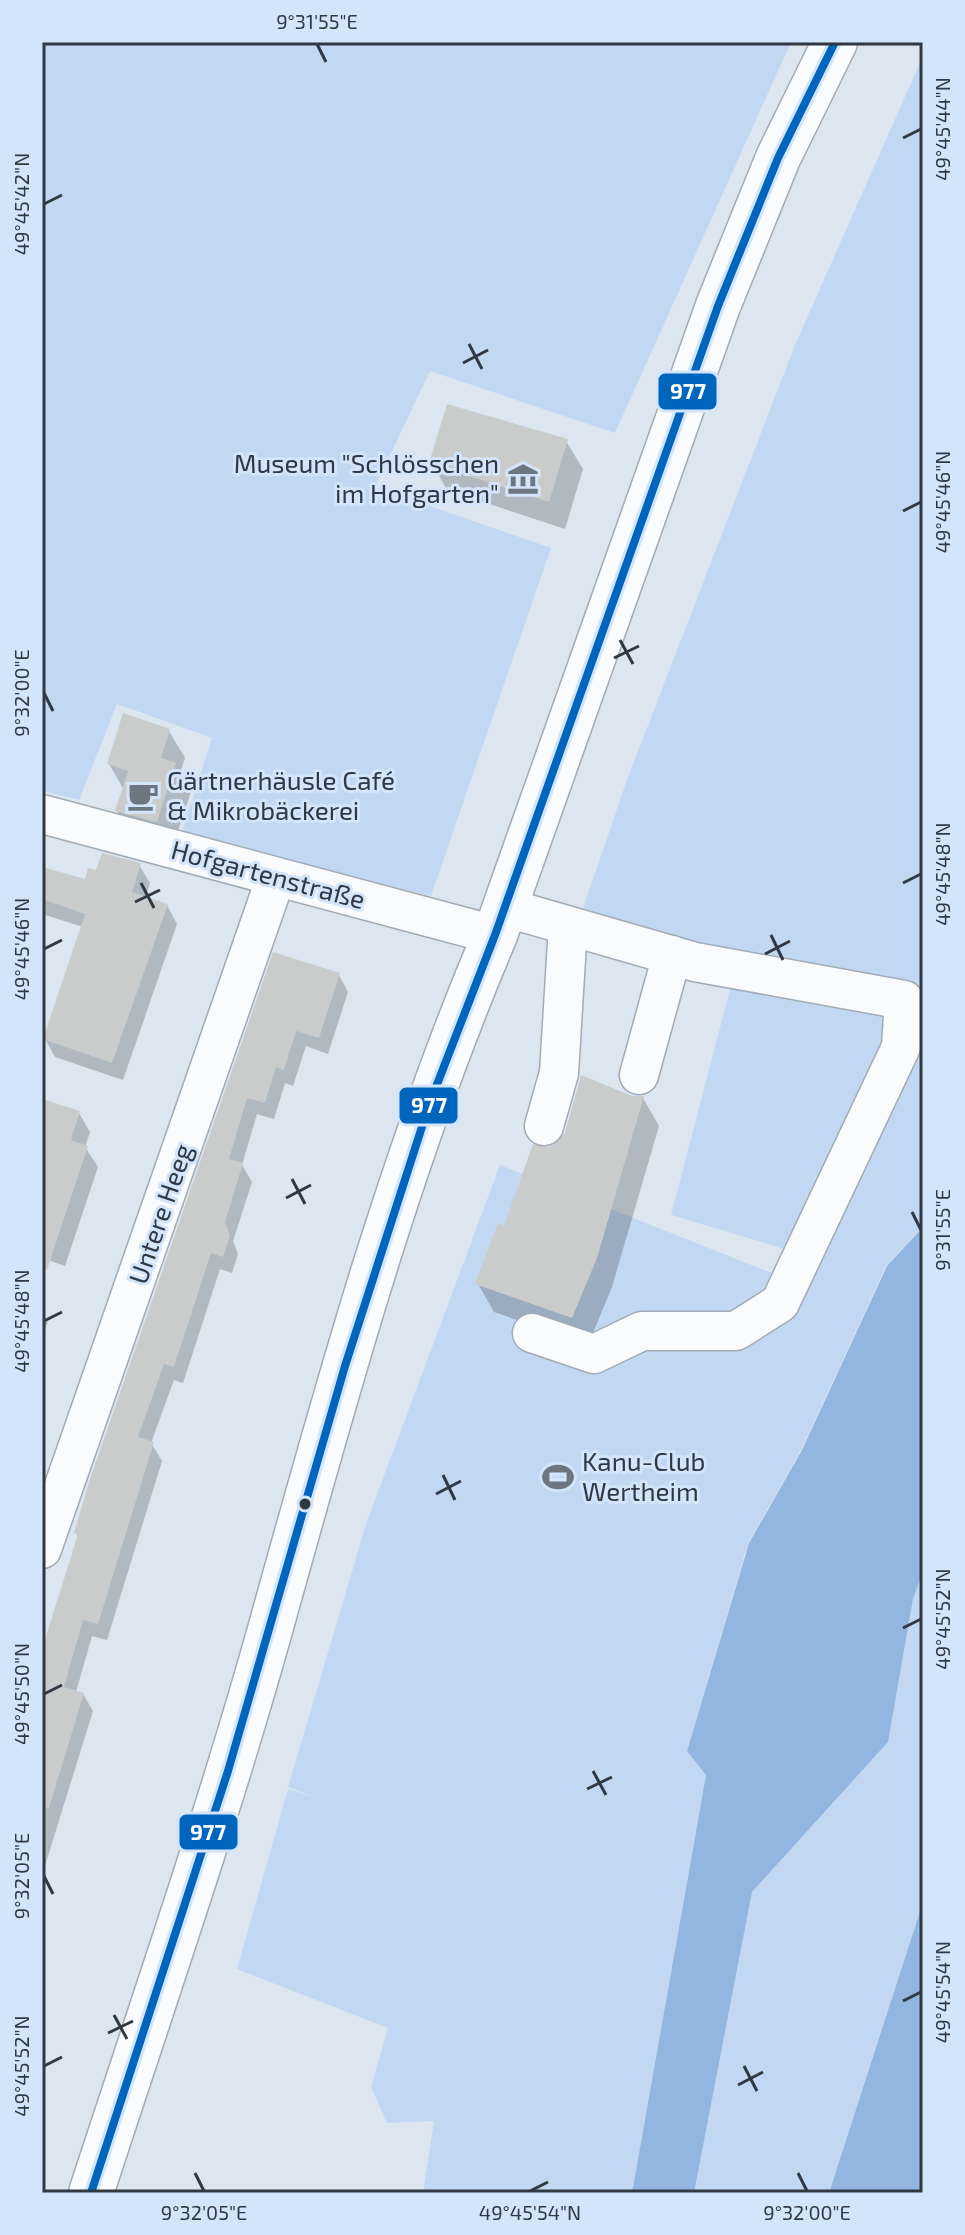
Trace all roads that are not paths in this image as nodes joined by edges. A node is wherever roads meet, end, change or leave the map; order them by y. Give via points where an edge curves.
1 (835, 42) edge
2 (42, 814) edge
3 (276, 877) junction
4 (499, 921) junction
5 (568, 926) junction
6 (672, 955) junction
7 (913, 1000) edge
8 (639, 1075) dead end
9 (544, 1126) dead end
10 (532, 1333) dead end
11 (42, 1549) edge
12 (91, 2193) edge

1 - 4 main road via 778,158 718,306
2 - 3 street, Hofgartenstraße
3 - 4 street, Hofgartenstraße
3 - 11 street, Untere Heeg
4 - 5 street, Hofgartenstraße
4 - 12 main road via 464,1008 370,1290 241,1727
5 - 6 street, Hofgartenstraße
5 - 9 street via 559,1073
6 - 7 street, Hofgartenstraße
6 - 8 street
7 - 10 street via 901,1047 780,1303 736,1331 642,1331 594,1354

